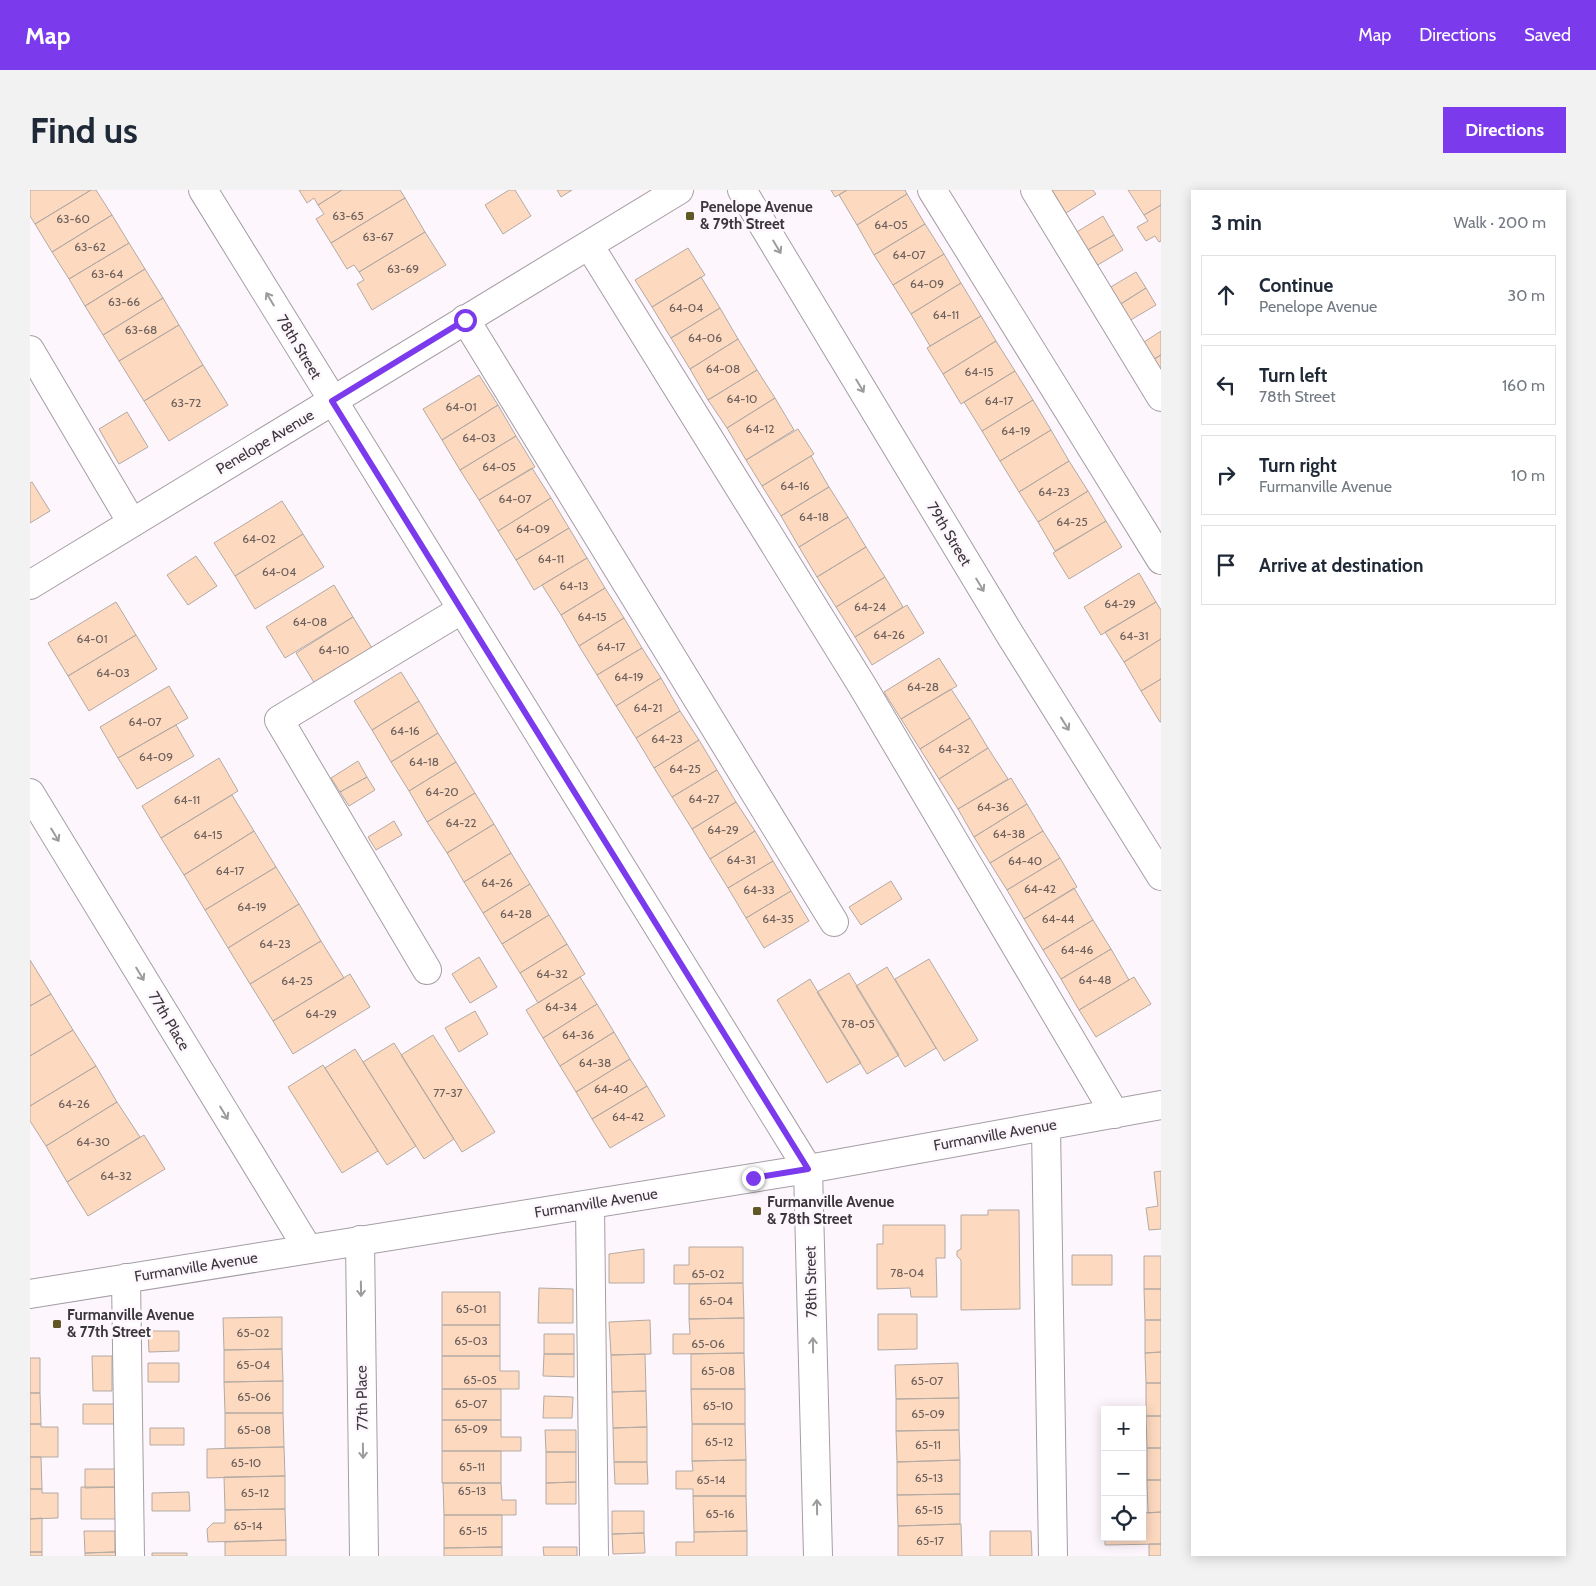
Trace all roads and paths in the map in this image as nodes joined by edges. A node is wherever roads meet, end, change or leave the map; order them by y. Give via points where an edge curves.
1 (203, 190) edge
2 (679, 190) edge
3 (742, 190) edge
4 (932, 190) edge
5 (1035, 190) edge
6 (589, 244) junction
7 (465, 320) junction
8 (30, 350) edge
9 (1161, 397) edge
10 (332, 401) junction
11 (132, 523) junction
12 (1161, 560) edge
13 (30, 586) edge
14 (461, 610) junction
15 (30, 793) edge
16 (1161, 876) edge
17 (834, 922) dead end
18 (427, 970) dead end
19 (1161, 1106) edge
20 (1115, 1114) junction
21 (1046, 1126) junction
22 (808, 1169) junction
23 (590, 1204) junction
24 (360, 1240) junction
25 (308, 1248) junction
26 (126, 1278) junction
27 (30, 1294) edge
28 (130, 1556) edge
29 (364, 1556) edge
30 (594, 1556) edge
31 (818, 1556) edge
32 (1053, 1556) edge

10 -> 1 street, 78th Street
2 - 6 street, Penelope Avenue
3 -> 16 street, 79th Street via 1009,633
4 - 12 street
5 - 9 street
6 - 7 street, Penelope Avenue
6 - 20 street via 863,687
7 - 10 street, Penelope Avenue
7 - 17 street
8 - 11 street
10 - 11 street, Penelope Avenue
10 - 14 street, 78th Street
11 - 13 street, Penelope Avenue
14 - 18 street via 279,720
14 - 22 street, 78th Street
15 -> 25 street, 77th Place
19 - 20 street, Furmanville Avenue
20 - 21 street, Furmanville Avenue
21 - 22 street, Furmanville Avenue
21 - 32 street
22 - 23 street, Furmanville Avenue
31 -> 22 street, 78th Street
23 - 24 street, Furmanville Avenue
23 - 30 street
24 - 25 street, Furmanville Avenue
24 -> 29 street, 77th Place
25 - 26 street, Furmanville Avenue
26 - 27 street, Furmanville Avenue
26 - 28 street

